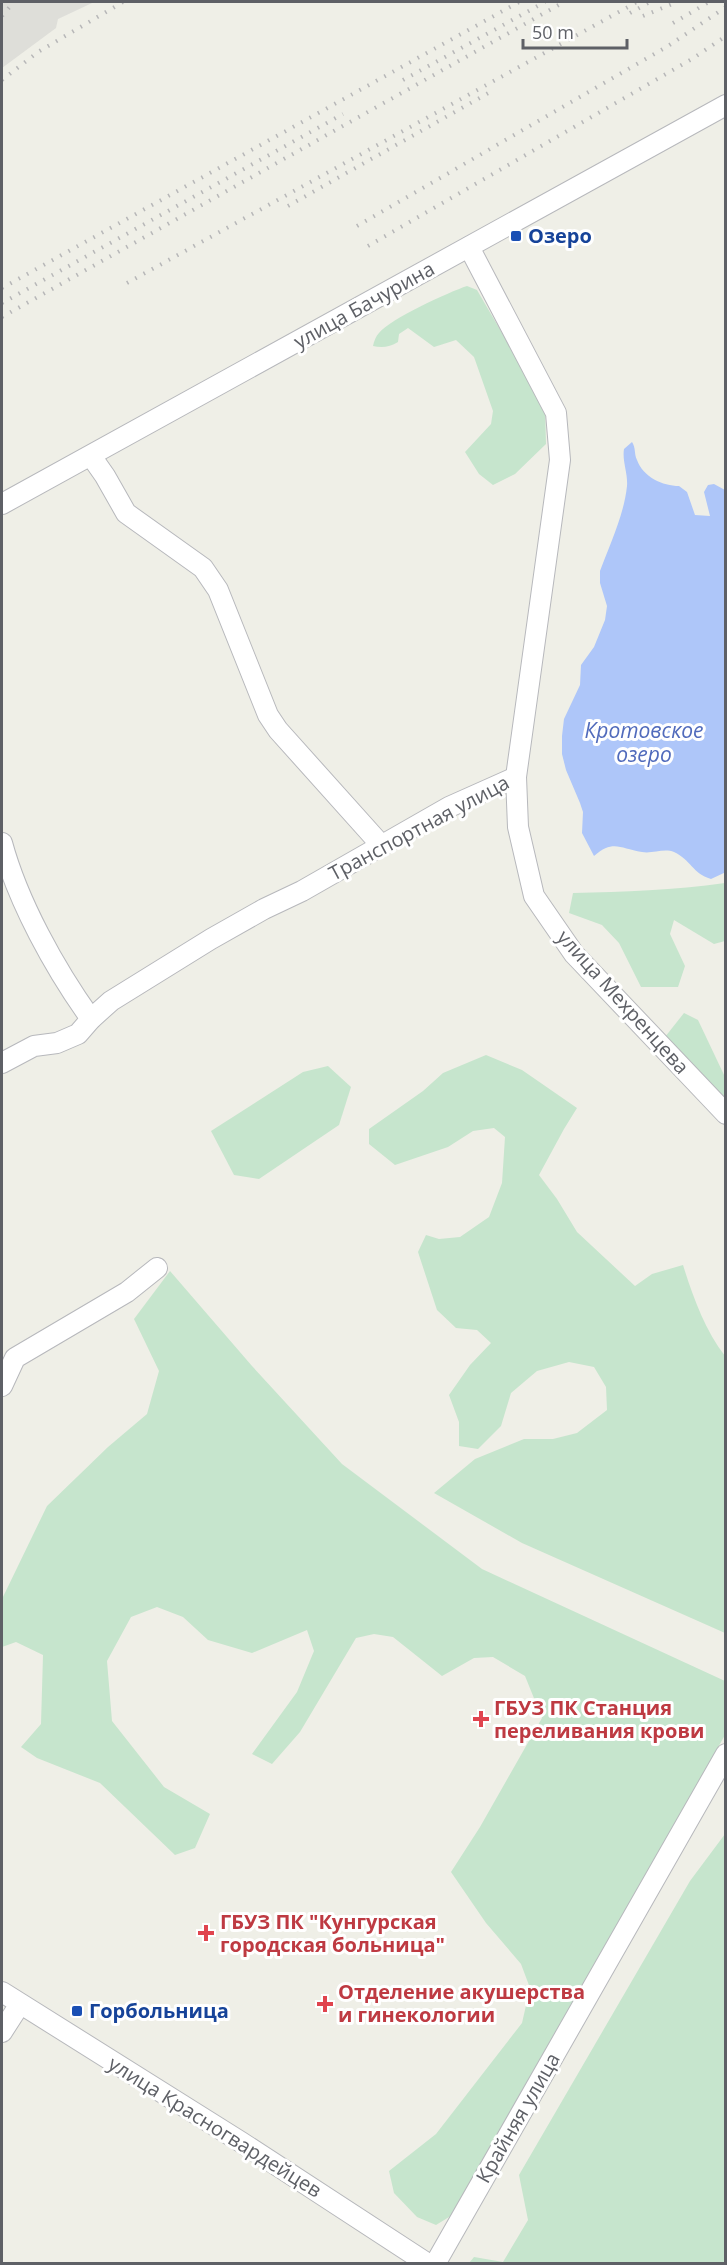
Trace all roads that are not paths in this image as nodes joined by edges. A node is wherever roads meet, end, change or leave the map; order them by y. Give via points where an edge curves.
1 (726, 105) edge
2 (470, 247) junction
3 (91, 456) junction
4 (2, 504) edge
5 (516, 777) junction
6 (2, 843) edge
7 (382, 846) junction
8 (91, 1019) junction
9 (2, 1063) edge
10 (726, 1114) edge
11 (156, 1268) dead end
12 (2, 1386) edge
13 (726, 1754) edge
14 (2, 1992) edge
15 (20, 2004) junction
16 (2, 2032) edge
17 (428, 2264) edge
18 (435, 2264) edge

1 - 2 street, улица Бачурина
2 - 3 street, улица Бачурина
2 - 5 street, Транспортная улица via 556,413 560,460
3 - 4 street, улица Бачурина
3 - 7 street via 126,513 203,568 218,590 268,715
5 - 7 street, Транспортная улица via 449,807
5 - 10 street, улица Мехренцева via 518,827 534,896 574,954
6 - 8 street via 13,877 47,950
7 - 8 street, Транспортная улица via 211,939 111,1001
8 - 9 street, Транспортная улица via 78,1035 34,1046
11 - 12 street via 127,1292 15,1358
13 - 18 street, Крайняя улица
14 - 15 street, улица Красногвардейцев
15 - 16 street
15 - 17 street, улица Красногвардейцев

